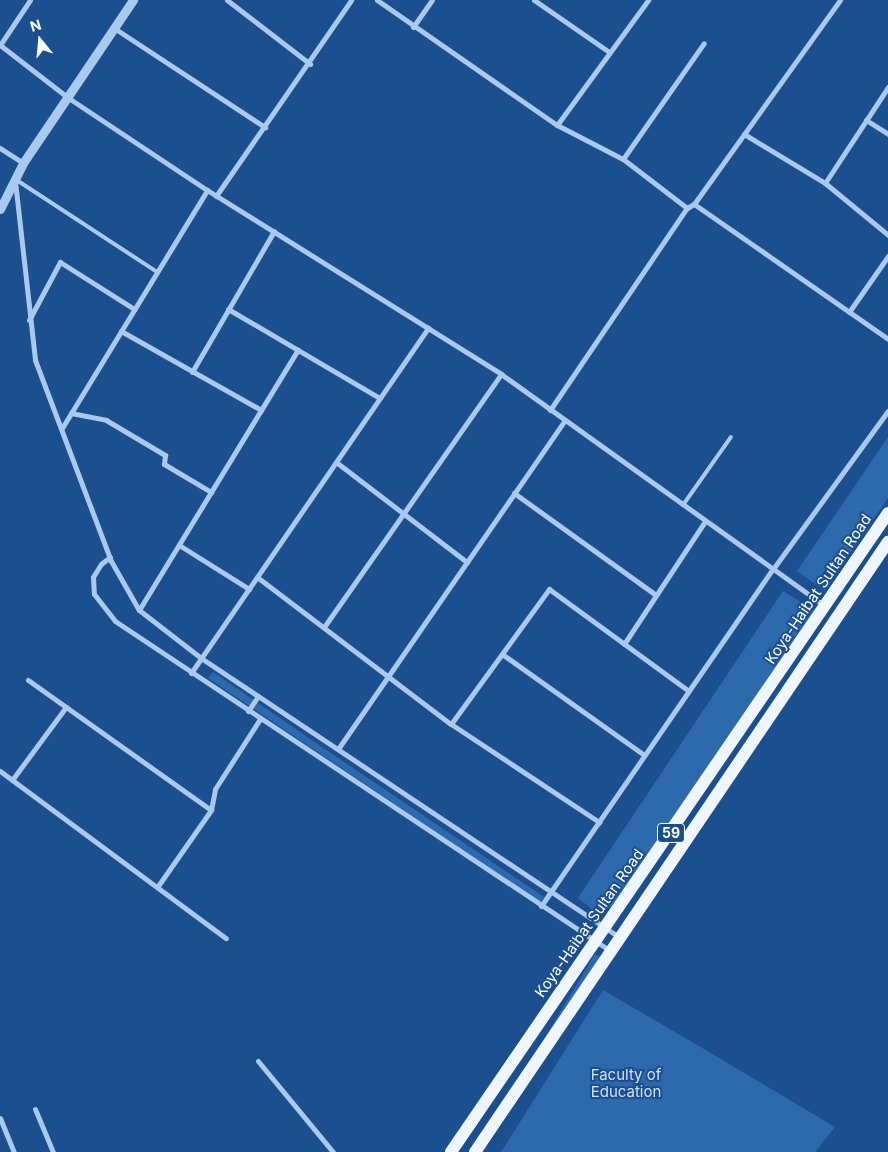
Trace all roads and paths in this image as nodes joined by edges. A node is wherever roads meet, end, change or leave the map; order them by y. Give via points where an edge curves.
1 (30, 0) edge
2 (133, 0) edge
3 (227, 0) edge
4 (351, 0) edge
5 (377, 0) edge
6 (432, 0) edge
7 (534, 0) edge
8 (648, 0) edge
9 (840, 0) edge
10 (541, 2) edge
11 (413, 27) junction
12 (114, 28) junction
13 (704, 43) dead end
14 (0, 45) edge
15 (609, 52) junction
16 (310, 64) junction
17 (888, 87) edge
18 (67, 97) junction
19 (866, 120) junction
20 (557, 125) junction
21 (264, 127) junction
22 (744, 134) junction
23 (888, 134) edge
24 (0, 148) edge
25 (623, 159) junction
26 (23, 163) junction
27 (15, 179) junction
28 (825, 183) junction
29 (206, 190) junction
30 (216, 196) junction
31 (694, 204) junction
32 (686, 208) junction
33 (0, 209) edge
34 (274, 231) junction
35 (888, 235) edge
36 (888, 256) edge
37 (157, 272) junction
38 (134, 309) junction
39 (228, 309) junction
40 (849, 312) junction
41 (29, 320) junction
42 (428, 328) junction
43 (121, 331) junction
44 (888, 339) edge
45 (298, 350) junction
46 (192, 372) junction
47 (501, 374) junction
48 (380, 398) junction
49 (261, 410) junction
50 (550, 410) junction
51 (888, 411) edge
52 (71, 413) junction
53 (564, 420) junction
54 (62, 428) junction
55 (731, 437) dead end
56 (336, 462) junction
57 (211, 492) junction
58 (514, 493) junction
59 (683, 505) junction
60 (404, 513) junction
61 (888, 513) edge
62 (705, 521) junction
63 (888, 542) edge
64 (179, 545) junction
65 (110, 557) junction
66 (467, 562) junction
67 (773, 569) junction
68 (257, 577) junction
69 (249, 589) junction
70 (656, 595) junction
71 (826, 606) junction
72 (139, 610) junction
73 (324, 627) junction
74 (624, 644) junction
75 (502, 654) junction
76 (201, 658) junction
77 (190, 673) junction
78 (388, 676) junction
79 (28, 680) dead end
80 (689, 690) junction
81 (258, 696) junction
82 (66, 707) junction
83 (248, 711) junction
84 (260, 719) junction
85 (451, 724) junction
86 (338, 748) junction
87 (644, 755) junction
88 (0, 771) edge
89 (12, 780) junction
90 (211, 810) junction
91 (599, 822) junction
92 (158, 886) junction
93 (550, 893) junction
94 (541, 906) junction
95 (605, 929) junction
96 (618, 937) junction
97 (226, 938) dead end
98 (596, 942) junction
99 (609, 950) junction
100 (258, 1062) dead end
101 (35, 1109) dead end
102 (0, 1118) edge
103 (14, 1152) edge
104 (53, 1152) edge
105 (333, 1152) edge
106 (451, 1152) edge
107 (475, 1152) edge

1 - 14 street
2 - 12 street
3 - 16 street
4 - 16 street
5 - 11 street
6 - 11 street
7 - 10 street
8 - 15 street
9 - 22 street
10 - 15 street
11 - 20 street
12 - 18 street
12 - 21 street
13 - 25 street
14 - 18 street
15 - 20 street
16 - 21 street
17 - 19 street
18 - 26 street
18 - 29 street
19 - 23 street
19 - 28 street
20 - 25 street
21 - 30 street
22 - 28 street
22 - 31 street
24 - 26 street
25 - 32 street
26 - 27 street
27 - 33 street
27 - 37 lane
27 - 41 street via 24,235
28 - 35 street
29 - 30 street
29 - 37 street
30 - 34 street
31 - 32 street
31 - 40 street
32 - 50 street
34 - 39 street
34 - 42 street
36 - 40 street
37 - 38 street
38 - 41 street via 60,262
38 - 43 street
39 - 45 street
39 - 46 street
40 - 44 street
41 - 54 street via 36,365
42 - 47 street
42 - 48 street
43 - 46 street
43 - 52 street
45 - 48 street
45 - 49 street
46 - 49 street
47 - 50 street
47 - 60 street
48 - 56 street
49 - 57 street
50 - 53 street
51 - 67 street
52 - 54 street
52 - 57 street via 106,420 165,455 164,464
53 - 58 street
53 - 59 street
54 - 65 street
55 - 59 lane
56 - 60 street
56 - 68 street
57 - 64 street
58 - 66 street
58 - 70 street
59 - 62 street
60 - 66 street
60 - 73 street
61 - 71 main road, Koya-Haibat Sultan Road / 59
62 - 67 street
62 - 70 street
63 - 96 main road, Koya-Haibat Sultan Road / 59
64 - 69 street
64 - 72 street
65 - 72 street
65 - 77 street via 100,564 93,576 94,594 101,607 115,621
66 - 78 street
67 - 71 street
67 - 80 street
68 - 69 street
68 - 73 street
69 - 76 street
70 - 74 street
71 - 95 main road, Koya-Haibat Sultan Road / 59
72 - 76 street
73 - 78 street
74 - 75 street via 549,589
74 - 80 street
75 - 85 street
75 - 87 street
76 - 77 street
76 - 81 street
77 - 83 street
78 - 85 street
78 - 86 street
79 - 82 street
80 - 87 street
81 - 83 street
81 - 86 street
82 - 89 street
82 - 90 street
83 - 84 street
84 - 90 street via 215,789
84 - 94 street
85 - 91 street
86 - 93 street
87 - 91 street
88 - 89 street
89 - 92 street
90 - 92 street
91 - 93 street
92 - 97 street
93 - 94 street
93 - 95 street
94 - 98 street
95 - 96 street
95 - 98 main road, Koya-Haibat Sultan Road / 59
96 - 99 main road, Koya-Haibat Sultan Road / 59
98 - 99 street
98 - 106 main road, Koya-Haibat Sultan Road / 59
99 - 107 main road, Koya-Haibat Sultan Road / 59
100 - 105 street
101 - 104 street
102 - 103 street

